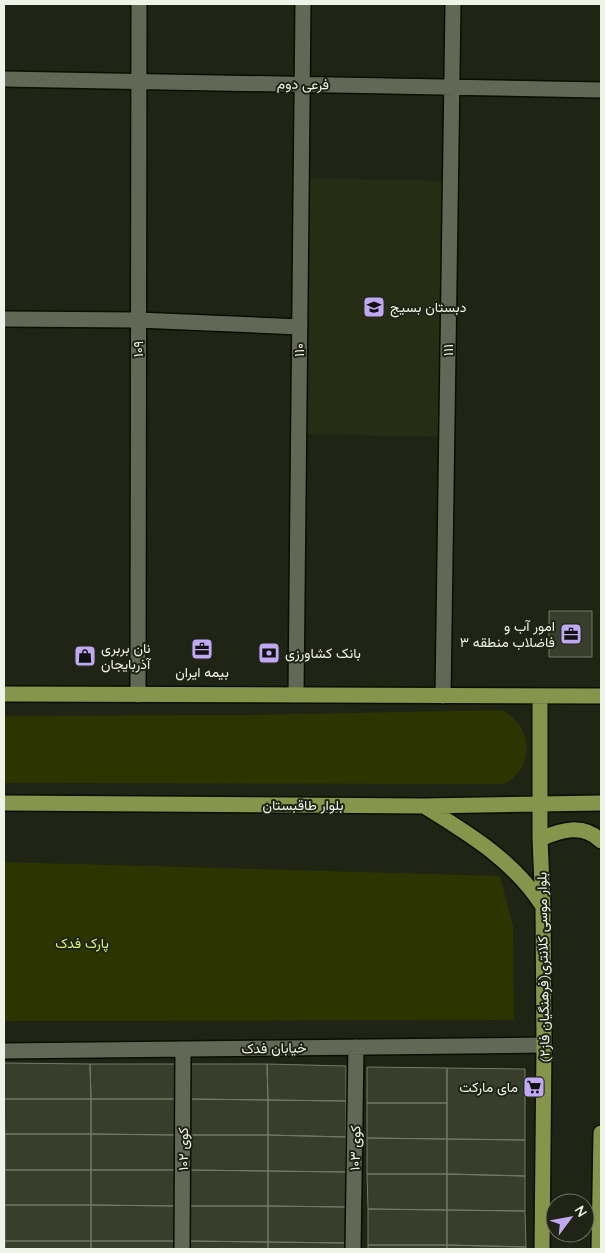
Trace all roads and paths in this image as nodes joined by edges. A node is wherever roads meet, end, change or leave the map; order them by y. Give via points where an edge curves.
1 (139, 4) edge
2 (303, 4) edge
3 (453, 4) edge
4 (4, 79) edge
5 (139, 81) junction
6 (302, 84) junction
7 (452, 87) junction
8 (601, 90) edge
9 (4, 320) edge
10 (138, 320) junction
11 (300, 327) junction
12 (4, 694) edge
13 (138, 695) junction
14 (296, 695) junction
15 (443, 696) junction
16 (540, 696) junction
17 (601, 696) edge
18 (4, 803) edge
19 (601, 803) edge
20 (540, 804) junction
21 (424, 806) junction
22 (540, 840) junction
23 (601, 841) edge
24 (544, 907) junction
25 (544, 1045) junction
26 (356, 1047) junction
27 (183, 1049) junction
28 (4, 1051) edge
29 (601, 1133) edge
30 (182, 1249) edge
31 (353, 1249) edge
32 (542, 1249) edge
33 (599, 1249) edge

1 - 5 street, ۱۰۹
2 - 6 street, ۱۱۰
3 - 7 street, ۱۱۱
4 - 5 street, فرعی دوم
5 - 6 street, فرعی دوم
5 - 10 street, ۱۰۹
6 - 7 street, فرعی دوم
6 - 11 street, ۱۱۰
7 - 8 street, فرعی دوم
7 - 15 street, ۱۱۱
9 - 10 street
10 - 11 street
10 - 13 street, ۱۰۹
11 - 14 street, ۱۱۰
12 - 13 main road
13 - 14 main road
14 - 15 main road
15 - 16 main road
16 - 17 main road
16 - 20 main road, بلوار موسی کلانتری(فرهنگیان فاز۲)
18 - 21 main road, بلوار طاقبستان
19 - 20 main road, بلوار طاقبستان
20 - 21 main road, بلوار طاقبستان
20 - 22 main road, بلوار موسی کلانتری(فرهنگیان فاز۲)
21 - 24 main road via 496,853 532,888
22 - 23 main road via 557,832 577,830 592,832
22 - 24 main road, بلوار موسی کلانتری(فرهنگیان فاز۲)
24 - 25 main road, بلوار موسی کلانتری(فرهنگیان فاز۲)
25 - 26 street, خیابان فدک
25 - 32 main road, بلوار موسی کلانتری(فرهنگیان فاز۲)
26 - 27 street, خیابان فدک
26 - 31 street, کوی ۱۰۳
27 - 28 street, خیابان فدک
27 - 30 street, کوی ۱۰۲
29 - 33 main road

